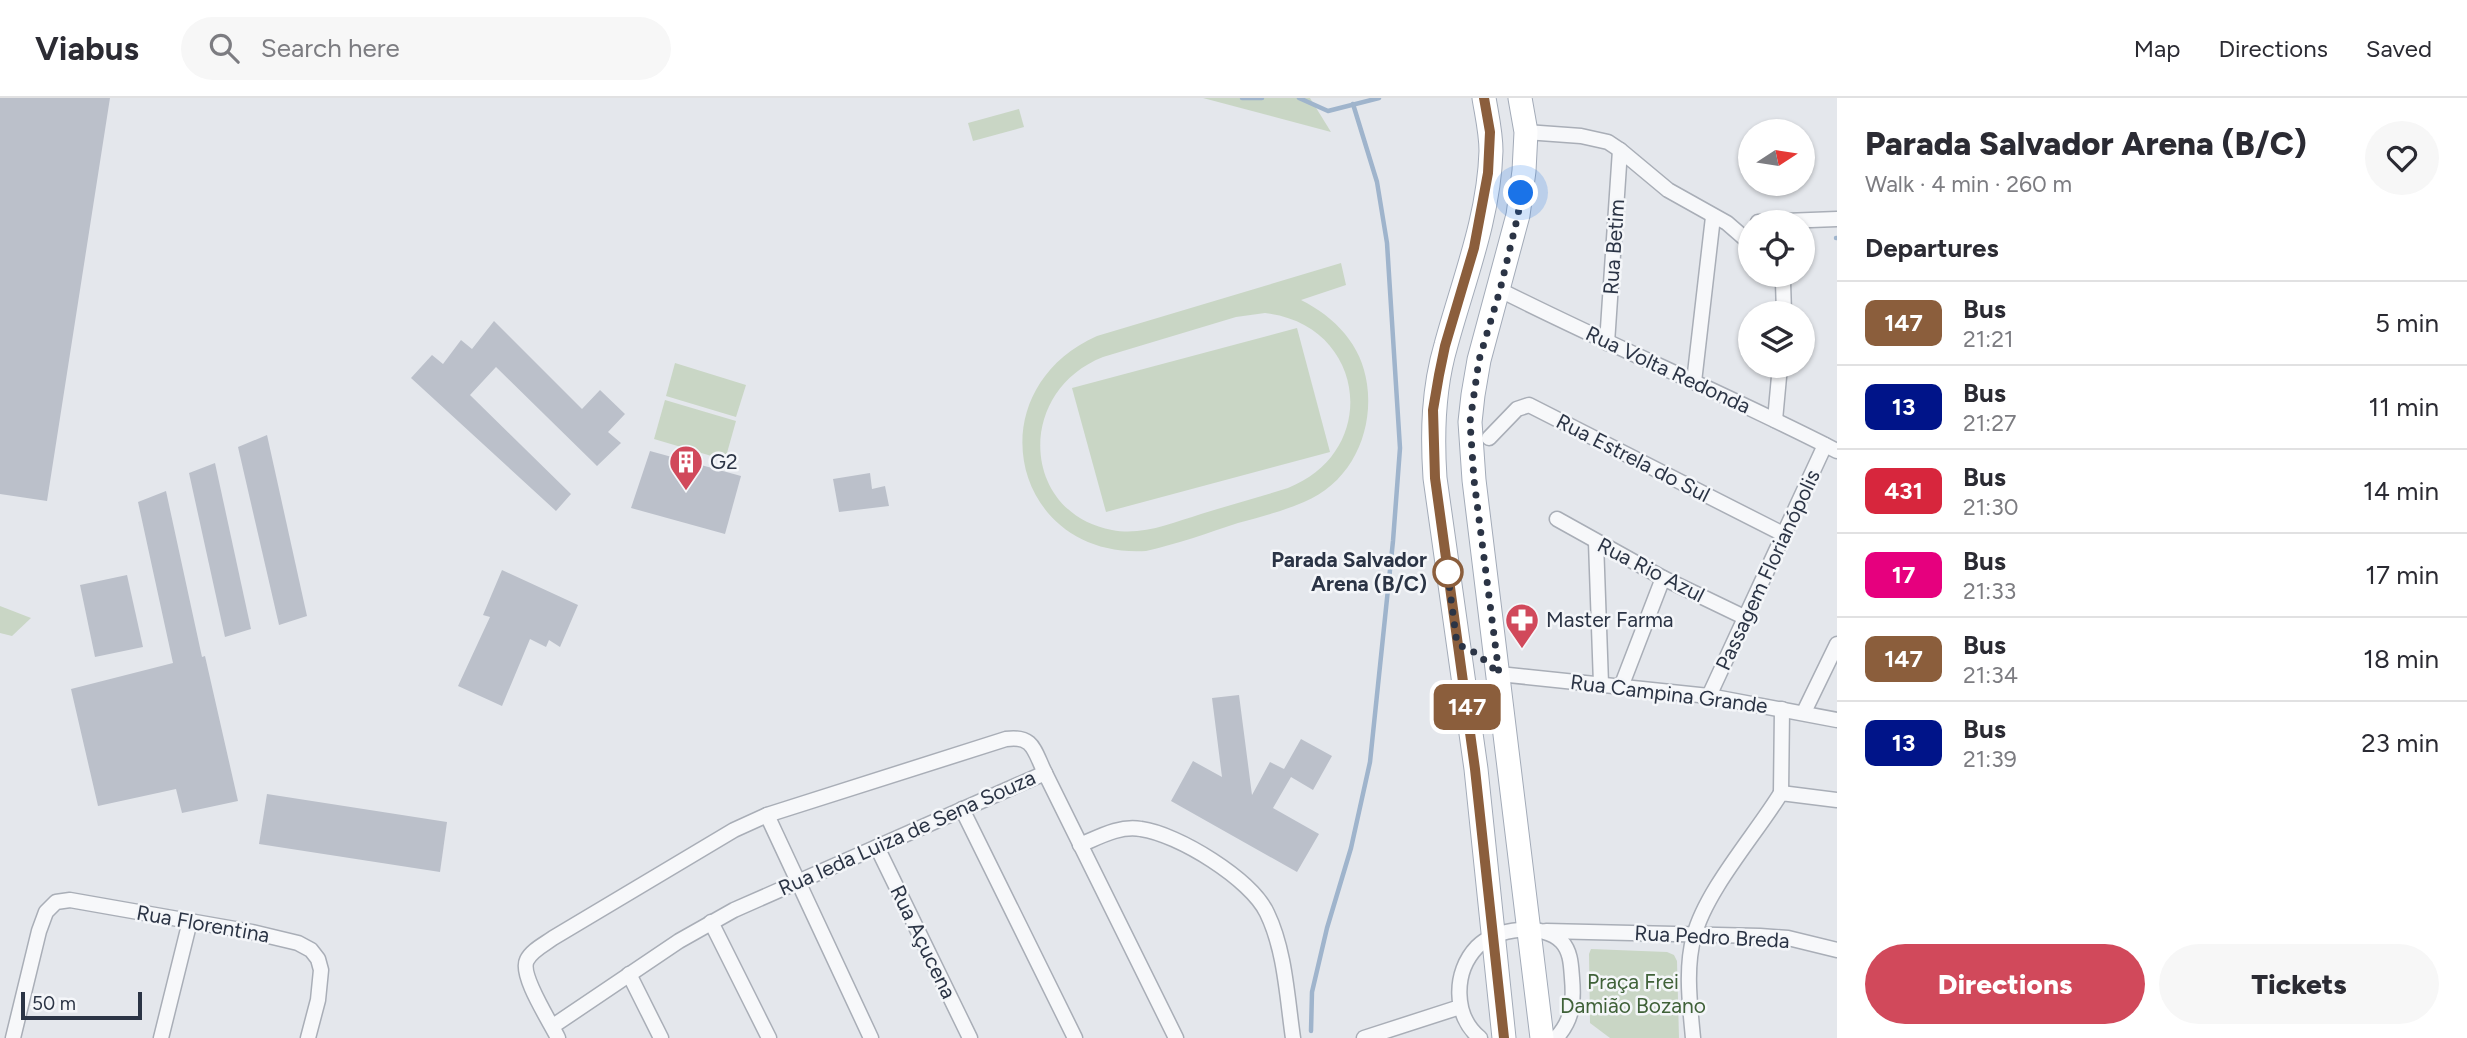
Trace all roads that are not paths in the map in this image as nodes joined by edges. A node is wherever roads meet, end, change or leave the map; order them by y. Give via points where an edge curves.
1 (1484, 98) edge
2 (1520, 98) edge
3 (1526, 132) junction
4 (1620, 150) junction
5 (1713, 217) junction
6 (1837, 219) edge
7 (1815, 220) edge
8 (1727, 223) junction
9 (1738, 223) edge
10 (1738, 233) edge
11 (1500, 290) junction
12 (1607, 343) junction
13 (1779, 378) edge
14 (1694, 382) junction
15 (1775, 420) junction
16 (1489, 438) dead end
17 (1831, 448) edge
18 (1557, 519) dead end
19 (1785, 535) junction
20 (1596, 542) junction
21 (1663, 578) junction
22 (1746, 618) junction
23 (1457, 644) junction
24 (1837, 644) edge
25 (1499, 674) junction
26 (1601, 684) junction
27 (1621, 687) junction
28 (1709, 696) junction
29 (1782, 709) junction
30 (1804, 712) junction
31 (1837, 720) edge
32 (1045, 773) junction
33 (1781, 793) junction
34 (1837, 800) edge
35 (962, 809) junction
36 (767, 815) junction
37 (1080, 845) junction
38 (877, 847) junction
39 (798, 880) junction
40 (190, 921) junction
41 (711, 922) junction
42 (1536, 931) junction
43 (1586, 933) junction
44 (1694, 934) junction
45 (1493, 937) junction
46 (1837, 950) edge
47 (1570, 958) junction
48 (629, 974) junction
49 (1460, 1007) junction
50 (1406, 1031) edge
51 (555, 1032) edge
52 (13, 1038) edge
53 (160, 1038) edge
54 (308, 1038) edge
55 (661, 1038) edge
56 (769, 1038) edge
57 (871, 1038) edge
58 (970, 1038) edge
59 (1075, 1038) edge
60 (1176, 1038) edge
61 (1293, 1038) edge
62 (1364, 1038) edge
63 (1480, 1038) edge
64 (1504, 1038) edge
65 (1542, 1038) edge
66 (1556, 1038) edge
67 (1693, 1038) edge

1 - 23 main road via 1490,132 1488,173 1433,410 1435,478
2 - 3 main road
3 - 4 street via 1595,138
3 - 11 main road via 1518,215
4 - 5 street via 1668,190
4 - 12 street, Rua Betim
5 - 8 street
5 - 14 street
6 - 7 street
8 - 9 street
8 - 10 street
11 - 12 street, Rua Volta Redonda
11 - 25 main road via 1479,360 1470,422
12 - 14 street, Rua Volta Redonda
13 - 15 street
14 - 15 street, Rua Volta Redonda
15 - 17 street, Rua Volta Redonda
16 - 19 street, Rua Estrela do Sul via 1517,410 1529,405
17 - 19 street, Passagem Florianópolis
18 - 20 street, Rua Rio Azul
19 - 22 street, Passagem Florianópolis
20 - 21 street, Rua Rio Azul
20 - 26 street
21 - 22 street, Rua Rio Azul
21 - 27 street
22 - 28 street, Passagem Florianópolis
23 - 25 main road via 1478,654
23 - 45 main road
24 - 30 street
25 - 26 street, Rua Campina Grande
25 - 42 main road
26 - 27 street, Rua Campina Grande
27 - 28 street, Rua Campina Grande
28 - 29 street, Rua Campina Grande
29 - 30 street, Rua Campina Grande
29 - 33 street
30 - 31 street, Rua Campina Grande
32 - 35 street, Rua Ieda Luiza de Sena Souza
32 - 36 street via 1029,741 1006,739
32 - 37 street, Rua Ieda Luiza de Sena Souza
33 - 34 street
33 - 44 street via 1723,879
35 - 38 street, Rua Ieda Luiza de Sena Souza
35 - 59 street
36 - 39 street
36 - 51 street via 734,830 527,959 528,980
37 - 60 street, Rua Ieda Luiza de Sena Souza
37 - 61 street via 1114,831 1141,828 1187,846 1255,894 1276,936
38 - 39 street, Rua Ieda Luiza de Sena Souza
38 - 58 street, Rua Açucena
39 - 41 street, Rua Ieda Luiza de Sena Souza
39 - 57 street
40 - 52 street, Rua Florentina via 70,900 56,902 46,912 39,931
40 - 53 street
40 - 54 street, Rua Florentina via 298,943 311,950 321,970
41 - 48 street, Rua Ieda Luiza de Sena Souza
41 - 56 street
42 - 43 street, Rua Pedro Breda
42 - 45 street, Rua Pedro Breda
42 - 47 street via 1562,943
42 - 65 main road
43 - 44 street, Rua Pedro Breda
43 - 47 street via 1576,941
44 - 46 street, Rua Pedro Breda via 1788,939
44 - 67 street via 1690,977
45 - 49 street via 1478,947 1468,963
45 - 64 main road
47 - 66 street via 1573,1003 1569,1020
48 - 51 street, Rua Ieda Luiza de Sena Souza
48 - 55 street
49 - 50 street
49 - 63 street via 1465,1023
50 - 62 street

